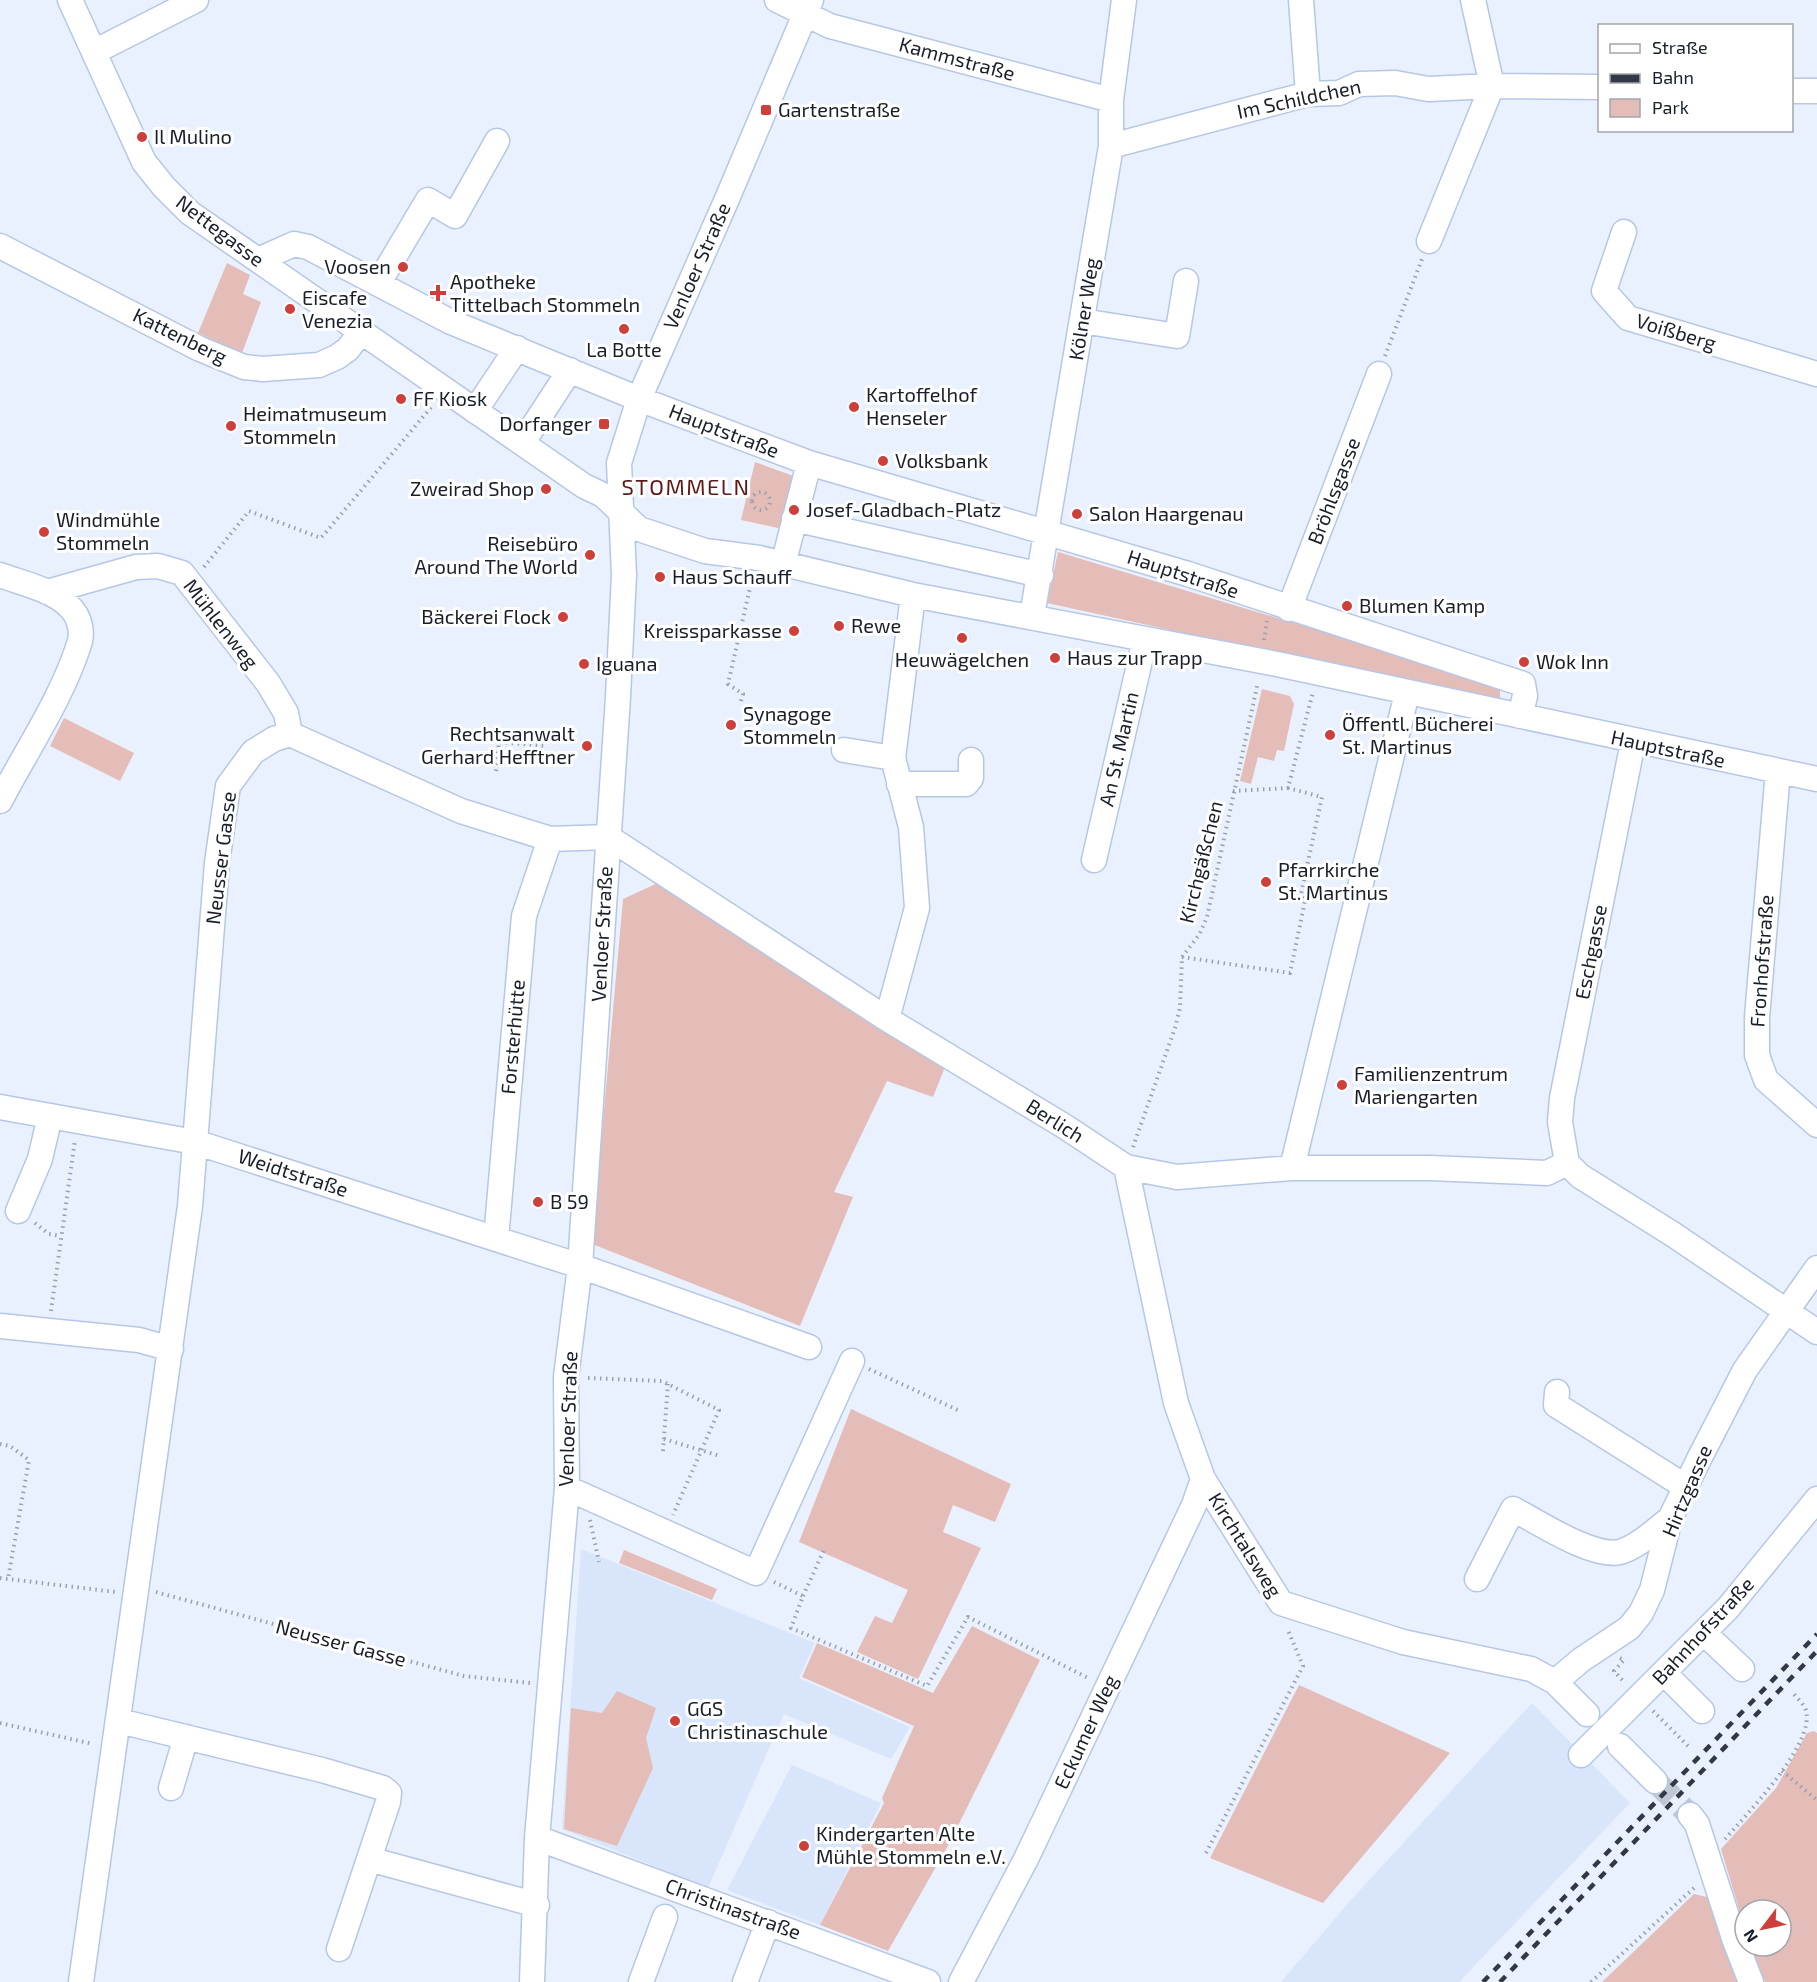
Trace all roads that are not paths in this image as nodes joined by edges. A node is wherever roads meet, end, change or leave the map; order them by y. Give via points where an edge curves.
1 (70, 0) edge
2 (196, 0) edge
3 (777, 0) edge
4 (1124, 0) edge
5 (1301, 0) edge
6 (1473, 0) edge
7 (808, 7) edge
8 (94, 52) junction
9 (1492, 86) junction
10 (1598, 87) edge
11 (1793, 91) edge
12 (1817, 91) edge
13 (1308, 94) junction
14 (1111, 100) junction
15 (497, 141) dead end
16 (1111, 146) junction
17 (1624, 232) dead end
18 (1429, 241) road end
19 (0, 246) edge
20 (258, 260) junction
21 (1186, 281) dead end
22 (378, 284) junction
23 (1082, 321) junction
24 (361, 332) junction
25 (517, 348) junction
26 (570, 370) junction
27 (1378, 374) road end
28 (1817, 374) edge
29 (639, 399) junction
30 (475, 411) junction
31 (523, 442) junction
32 (809, 463) junction
33 (621, 512) junction
34 (794, 519) junction
35 (1048, 532) junction
36 (783, 565) junction
37 (0, 575) edge
38 (1041, 575) junction
39 (47, 592) junction
40 (913, 595) junction
41 (1280, 606) junction
42 (1032, 616) junction
43 (1145, 639) junction
44 (1407, 693) junction
45 (1520, 716) junction
46 (291, 734) junction
47 (1633, 742) junction
48 (844, 750) dead end
49 (893, 758) junction
50 (971, 760) dead end
51 (1778, 771) junction
52 (1817, 779) edge
53 (899, 784) junction
54 (0, 801) edge
55 (608, 837) junction
56 (550, 839) junction
57 (1094, 860) dead end
58 (887, 1019) junction
59 (0, 1107) edge
60 (50, 1116) junction
61 (1817, 1125) edge
62 (195, 1142) junction
63 (1567, 1163) junction
64 (1126, 1167) junction
65 (1292, 1168) junction
66 (18, 1211) road end
67 (496, 1239) junction
68 (580, 1266) junction
69 (1817, 1268) edge
70 (1787, 1312) junction
71 (0, 1326) edge
72 (1817, 1332) edge
73 (809, 1347) dead end
74 (171, 1349) junction
75 (852, 1361) road end
76 (1557, 1392) dead end
77 (1203, 1479) junction
78 (1686, 1487) junction
79 (576, 1492) junction
80 (1812, 1514) edge
81 (1670, 1519) junction
82 (1477, 1579) dead end
83 (1704, 1633) junction
84 (1742, 1669) dead end
85 (1664, 1673) junction
86 (1555, 1682) junction
87 (1702, 1711) dead end
88 (1587, 1714) dead end
89 (119, 1721) junction
90 (186, 1737) junction
91 (1620, 1746) dead end
92 (1581, 1755) dead end
93 (1655, 1780) tunnel mouth
94 (171, 1788) dead end
95 (1690, 1815) tunnel mouth
96 (537, 1838) junction
97 (369, 1859) junction
98 (537, 1905) junction
99 (665, 1917) dead end
100 (768, 1922) junction
101 (339, 1949) dead end
102 (81, 1982) edge
103 (532, 1982) edge
104 (641, 1982) edge
105 (745, 1982) edge
106 (928, 1982) edge
107 (961, 1982) edge
108 (1751, 1982) edge

1 - 8 street, Nettegasse
2 - 8 street
3 - 7 street
4 - 14 street, Kölner Weg
5 - 13 street
6 - 9 street
7 - 14 street, Kammstraße via 830,26
7 - 29 street, Venloer Straße
8 - 20 street, Nettegasse via 133,141 164,188 190,213
9 - 10 street, Im Schildchen
9 - 13 street, Im Schildchen via 1428,89 1395,83 1359,84 1339,93
9 - 18 street
11 - 12 street
13 - 16 street, Im Schildchen
14 - 16 street, Kölner Weg
15 - 22 street via 455,216 428,200
16 - 23 street, Kölner Weg
17 - 28 street, Voißberg via 1604,291 1628,318
19 - 24 street, Kattenberg via 200,349 244,367 319,365 337,357
20 - 22 street via 280,248 301,245
20 - 24 street, Nettegasse
21 - 23 street via 1177,336
22 - 25 street via 451,322
23 - 35 street, Kölner Weg
24 - 30 street
25 - 26 street
25 - 30 street
26 - 29 street
26 - 31 street
27 - 41 street, Bröhlsgasse
29 - 32 street, Hauptstraße
29 - 33 street, Venloer Straße via 619,463
30 - 31 street
31 - 33 street via 603,495
32 - 34 street
32 - 35 street, Hauptstraße
33 - 36 street, Hauptstraße via 639,529 659,537 705,551
33 - 55 street, Venloer Straße via 623,589
34 - 36 street
34 - 38 street
35 - 38 street, Kölner Weg
35 - 41 street, Hauptstraße
36 - 40 street, Hauptstraße
37 - 39 street
38 - 42 street, Kölner Weg
39 - 46 street, Mühlenweg via 136,567 158,566 182,573 267,683 286,713
39 - 54 street via 75,614 81,639
40 - 42 street, Hauptstraße
40 - 49 street
41 - 45 street, Hauptstraße via 1522,684 1525,696
42 - 43 street, Hauptstraße
43 - 44 street, Hauptstraße
43 - 57 street, An St. Martin
44 - 45 street, Hauptstraße
44 - 65 street
45 - 47 street, Hauptstraße
46 - 56 street via 461,811
46 - 62 street, Neusser Gasse via 253,752 228,786 217,863
47 - 51 street, Hauptstraße
47 - 63 street, Eschgasse via 1562,1098 1560,1122
48 - 49 street
49 - 53 street
50 - 53 street via 971,778 966,784
51 - 52 street, Hauptstraße
51 - 61 street, Fronhofstraße via 1757,1055 1766,1080
53 - 58 street via 911,827 917,908
55 - 56 street
55 - 58 street, Berlich
55 - 68 street, Venloer Straße
56 - 67 street, Forsterhütte via 524,916
58 - 64 street, Berlich
59 - 60 street, Weidtstraße
60 - 62 street, Weidtstraße
60 - 66 street via 40,1159
62 - 67 street, Weidtstraße
62 - 74 street, Neusser Gasse
63 - 65 street, Berlich via 1547,1173
63 - 70 street via 1580,1176
64 - 65 street, Berlich via 1177,1177
64 - 77 street, Kirchtalsweg via 1176,1403
67 - 68 street, Weidtstraße
68 - 73 street, Weidtstraße
68 - 79 street, Venloer Straße via 566,1377
69 - 70 street, Hirtzgasse
70 - 72 street
70 - 78 street, Hirtzgasse via 1745,1370
71 - 74 street via 139,1340
74 - 89 street, Neusser Gasse
75 - 79 street via 756,1573
76 - 78 street via 1557,1405
77 - 86 street, Kirchtalsweg via 1281,1603 1403,1642 1531,1669
77 - 107 street, Eckumer Weg via 1026,1859
78 - 81 street, Hirtzgasse
79 - 96 street, Venloer Straße
80 - 83 street, Bahnhofstraße
81 - 82 street via 1633,1546 1606,1553 1513,1509
81 - 86 street, Hirtzgasse via 1652,1590 1641,1613 1629,1628
83 - 84 street
83 - 85 street, Bahnhofstraße
85 - 87 street
85 - 92 street, Bahnhofstraße
86 - 88 street, Kirchtalsweg
89 - 90 street
89 - 102 street, Neusser Gasse
90 - 94 street
90 - 97 street via 383,1788 389,1793 388,1803
91 - 93 street
95 - 108 street via 1697,1824
96 - 98 street, Venloer Straße
96 - 100 street, Christinastraße
97 - 98 street
97 - 101 street
98 - 103 street, Venloer Straße
99 - 104 street
100 - 105 street
100 - 106 street, Christinastraße

